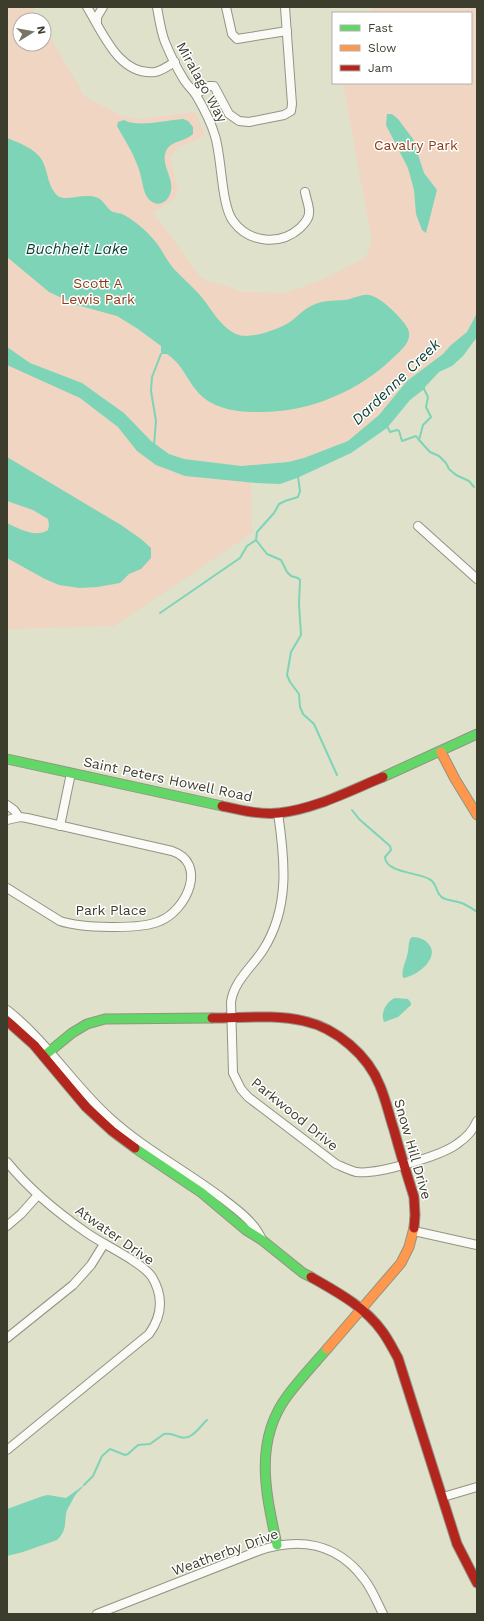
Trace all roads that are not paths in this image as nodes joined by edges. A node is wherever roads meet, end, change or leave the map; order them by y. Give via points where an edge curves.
1 (87, 7) edge
2 (103, 7) edge
3 (157, 7) edge
4 (226, 7) edge
5 (285, 7) edge
6 (97, 23) junction
7 (287, 31) junction
8 (175, 62) junction
9 (196, 94) junction
10 (305, 192) dead end
11 (418, 526) dead end
12 (477, 579) edge
13 (477, 734) edge
14 (441, 752) junction
15 (7, 758) edge
16 (71, 773) junction
17 (7, 805) edge
18 (278, 812) junction
19 (477, 815) edge
20 (19, 817) junction
21 (7, 820) edge
22 (60, 826) junction
23 (7, 888) edge
24 (7, 1010) edge
25 (231, 1018) junction
26 (7, 1021) edge
27 (47, 1053) junction
28 (477, 1121) edge
29 (7, 1162) edge
30 (405, 1164) junction
31 (38, 1194) junction
32 (7, 1226) edge
33 (414, 1231) junction
34 (104, 1244) junction
35 (477, 1245) edge
36 (362, 1309) junction
37 (7, 1338) edge
38 (7, 1450) edge
39 (477, 1487) edge
40 (443, 1497) junction
41 (277, 1545) junction
42 (477, 1583) edge
43 (97, 1614) edge
44 (383, 1614) edge

1 - 6 street
2 - 6 street via 97,17
3 - 8 street, Miralago Way via 165,42
4 - 7 street via 232,34 238,39
5 - 7 street
6 - 8 street via 115,54 136,70 156,72
7 - 9 street via 292,104 292,109 288,113 249,122 239,121 229,114 214,86 209,86
8 - 9 street, Miralago Way via 183,79
9 - 10 street, Miralago Way via 216,138 226,203 233,221 240,228 249,235 270,240 280,239 297,231 308,219
11 - 12 street
13 - 14 street, Saint Peters Howell Road
14 - 18 street, Saint Peters Howell Road via 309,807
14 - 19 street
15 - 16 street, Saint Peters Howell Road
16 - 18 street, Saint Peters Howell Road via 242,811
16 - 22 street
17 - 20 street
18 - 25 street, Parkwood Drive via 284,875 280,911 264,949 232,993
20 - 21 street, Park Place
20 - 22 street, Park Place
22 - 23 street, Park Place via 179,853 188,862 191,874 189,889 181,905 160,921 143,926 75,925 60,920
24 - 27 street via 31,1030
25 - 27 street, Snow Hill Drive via 106,1019 79,1027
25 - 30 street, Snow Hill Drive via 295,1019 327,1029 351,1045 368,1063 380,1085
25 - 30 street, Parkwood Drive via 233,1073 248,1097 346,1169 357,1172 377,1171
26 - 27 street
27 - 36 street via 86,1107 303,1273
28 - 30 street, Parkwood Drive via 470,1133 456,1146
29 - 31 street, Atwater Drive
30 - 33 street, Snow Hill Drive via 414,1197
31 - 32 street
31 - 34 street, Atwater Drive
33 - 35 street
33 - 36 street, Snow Hill Drive via 401,1263
34 - 37 street via 91,1265 73,1285
34 - 38 street, Atwater Drive via 144,1268 151,1276 160,1297 159,1317 155,1326 139,1343
36 - 40 street via 382,1331 398,1358
36 - 41 street, Snow Hill Drive via 287,1396 275,1417 266,1443 263,1471
39 - 40 street
40 - 42 street via 461,1553
41 - 43 street, Weatherby Drive
41 - 44 street, Weatherby Drive via 311,1545 346,1560 364,1579

